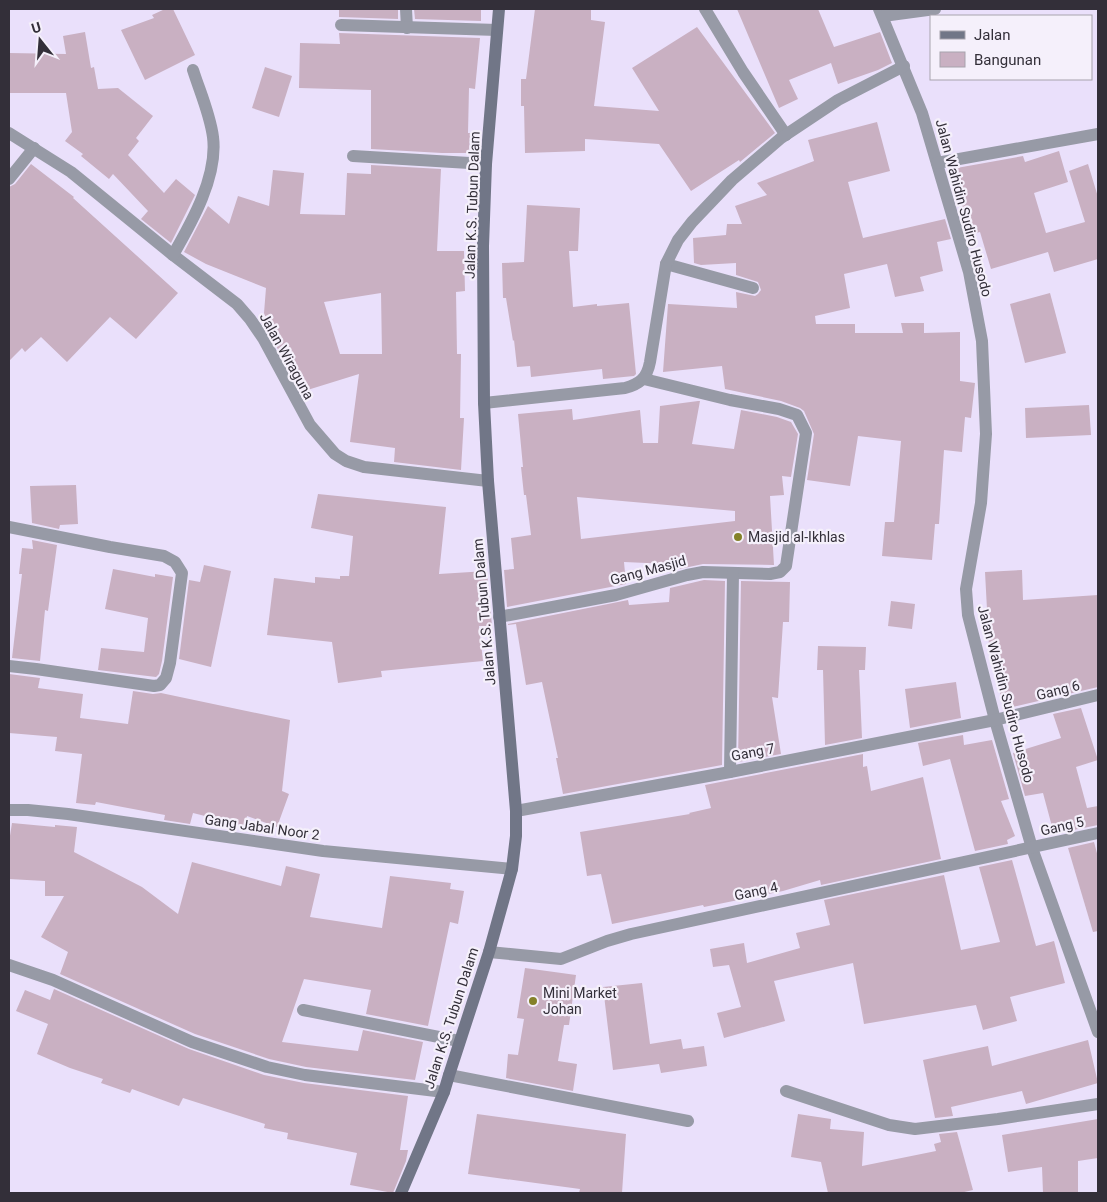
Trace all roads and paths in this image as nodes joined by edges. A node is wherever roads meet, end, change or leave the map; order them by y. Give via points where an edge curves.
1 (406, 9) edge
2 (498, 9) edge
3 (705, 9) edge
4 (935, 9) edge
5 (881, 12) edge
6 (341, 25) dead end
7 (407, 28) junction
8 (497, 30) junction
9 (904, 66) junction
10 (193, 70) dead end
11 (9, 133) edge
12 (786, 134) junction
13 (1098, 134) edge
14 (34, 148) junction
15 (353, 156) dead end
16 (937, 162) junction
17 (486, 164) junction
18 (9, 179) edge
19 (173, 255) junction
20 (666, 264) junction
21 (753, 288) dead end
22 (644, 379) junction
23 (484, 403) junction
24 (488, 481) junction
25 (9, 527) edge
26 (733, 573) junction
27 (499, 618) junction
28 (9, 666) edge
29 (1098, 694) edge
30 (995, 720) junction
31 (730, 772) junction
32 (9, 810) edge
33 (516, 811) junction
34 (1098, 833) edge
35 (1032, 848) junction
36 (512, 869) junction
37 (489, 952) junction
38 (11, 966) edge
39 (303, 1010) dead end
40 (1098, 1032) edge
41 (459, 1041) junction
42 (449, 1075) junction
43 (786, 1091) dead end
44 (444, 1092) junction
45 (1098, 1104) edge
46 (688, 1121) dead end
47 (401, 1193) edge

1 - 7 street
2 - 8 street, Jalan K.S. Tubun Dalam
3 - 12 street
4 - 5 street
5 - 9 street, Jalan Wahidin Sudiro Husodo
6 - 7 street
7 - 8 street
8 - 17 street, Jalan K.S. Tubun Dalam
9 - 12 street via 838,100
9 - 16 street, Jalan Wahidin Sudiro Husodo
10 - 19 street via 209,118 214,155 202,198
11 - 14 street, Jalan Wiraguna
12 - 20 street via 732,180 692,222
13 - 16 street
14 - 18 street
14 - 19 street, Jalan Wiraguna via 71,172
15 - 17 street
16 - 30 street, Jalan Wahidin Sudiro Husodo via 969,272 982,341 986,442 981,503 966,602
17 - 23 street, Jalan K.S. Tubun Dalam
19 - 24 street, Jalan Wiraguna via 223,292 250,318 310,425 335,454 364,467
20 - 21 street
20 - 22 street via 650,362
22 - 23 street via 625,388
22 - 26 street, Gang Masjid via 779,409 797,416 802,422 806,433 786,566 780,572 770,574
23 - 24 street, Jalan K.S. Tubun Dalam
24 - 27 street, Jalan K.S. Tubun Dalam
25 - 28 street via 164,556 175,562 182,573 170,663 166,678 160,685
26 - 27 street, Gang Masjid via 686,575 616,595
26 - 31 street
27 - 33 street, Jalan K.S. Tubun Dalam
29 - 30 street, Gang 6
30 - 31 street, Gang 7
30 - 35 street, Jalan Wahidin Sudiro Husodo
31 - 33 street, Gang 7
32 - 36 street, Gang Jabal Noor 2 via 68,814 323,851
33 - 36 street, Jalan K.S. Tubun Dalam
34 - 35 street, Gang 5
35 - 37 street, Gang 4 via 631,934 560,959
35 - 40 street, Jalan Wahidin Sudiro Husodo
36 - 37 street, Jalan K.S. Tubun Dalam
37 - 41 street, Jalan K.S. Tubun Dalam
38 - 44 street via 53,980 192,1042 267,1067 305,1075
39 - 41 street
41 - 42 street, Jalan K.S. Tubun Dalam
42 - 44 street, Jalan K.S. Tubun Dalam
42 - 46 street
43 - 45 street via 889,1125 915,1129
44 - 47 street, Jalan K.S. Tubun Dalam

